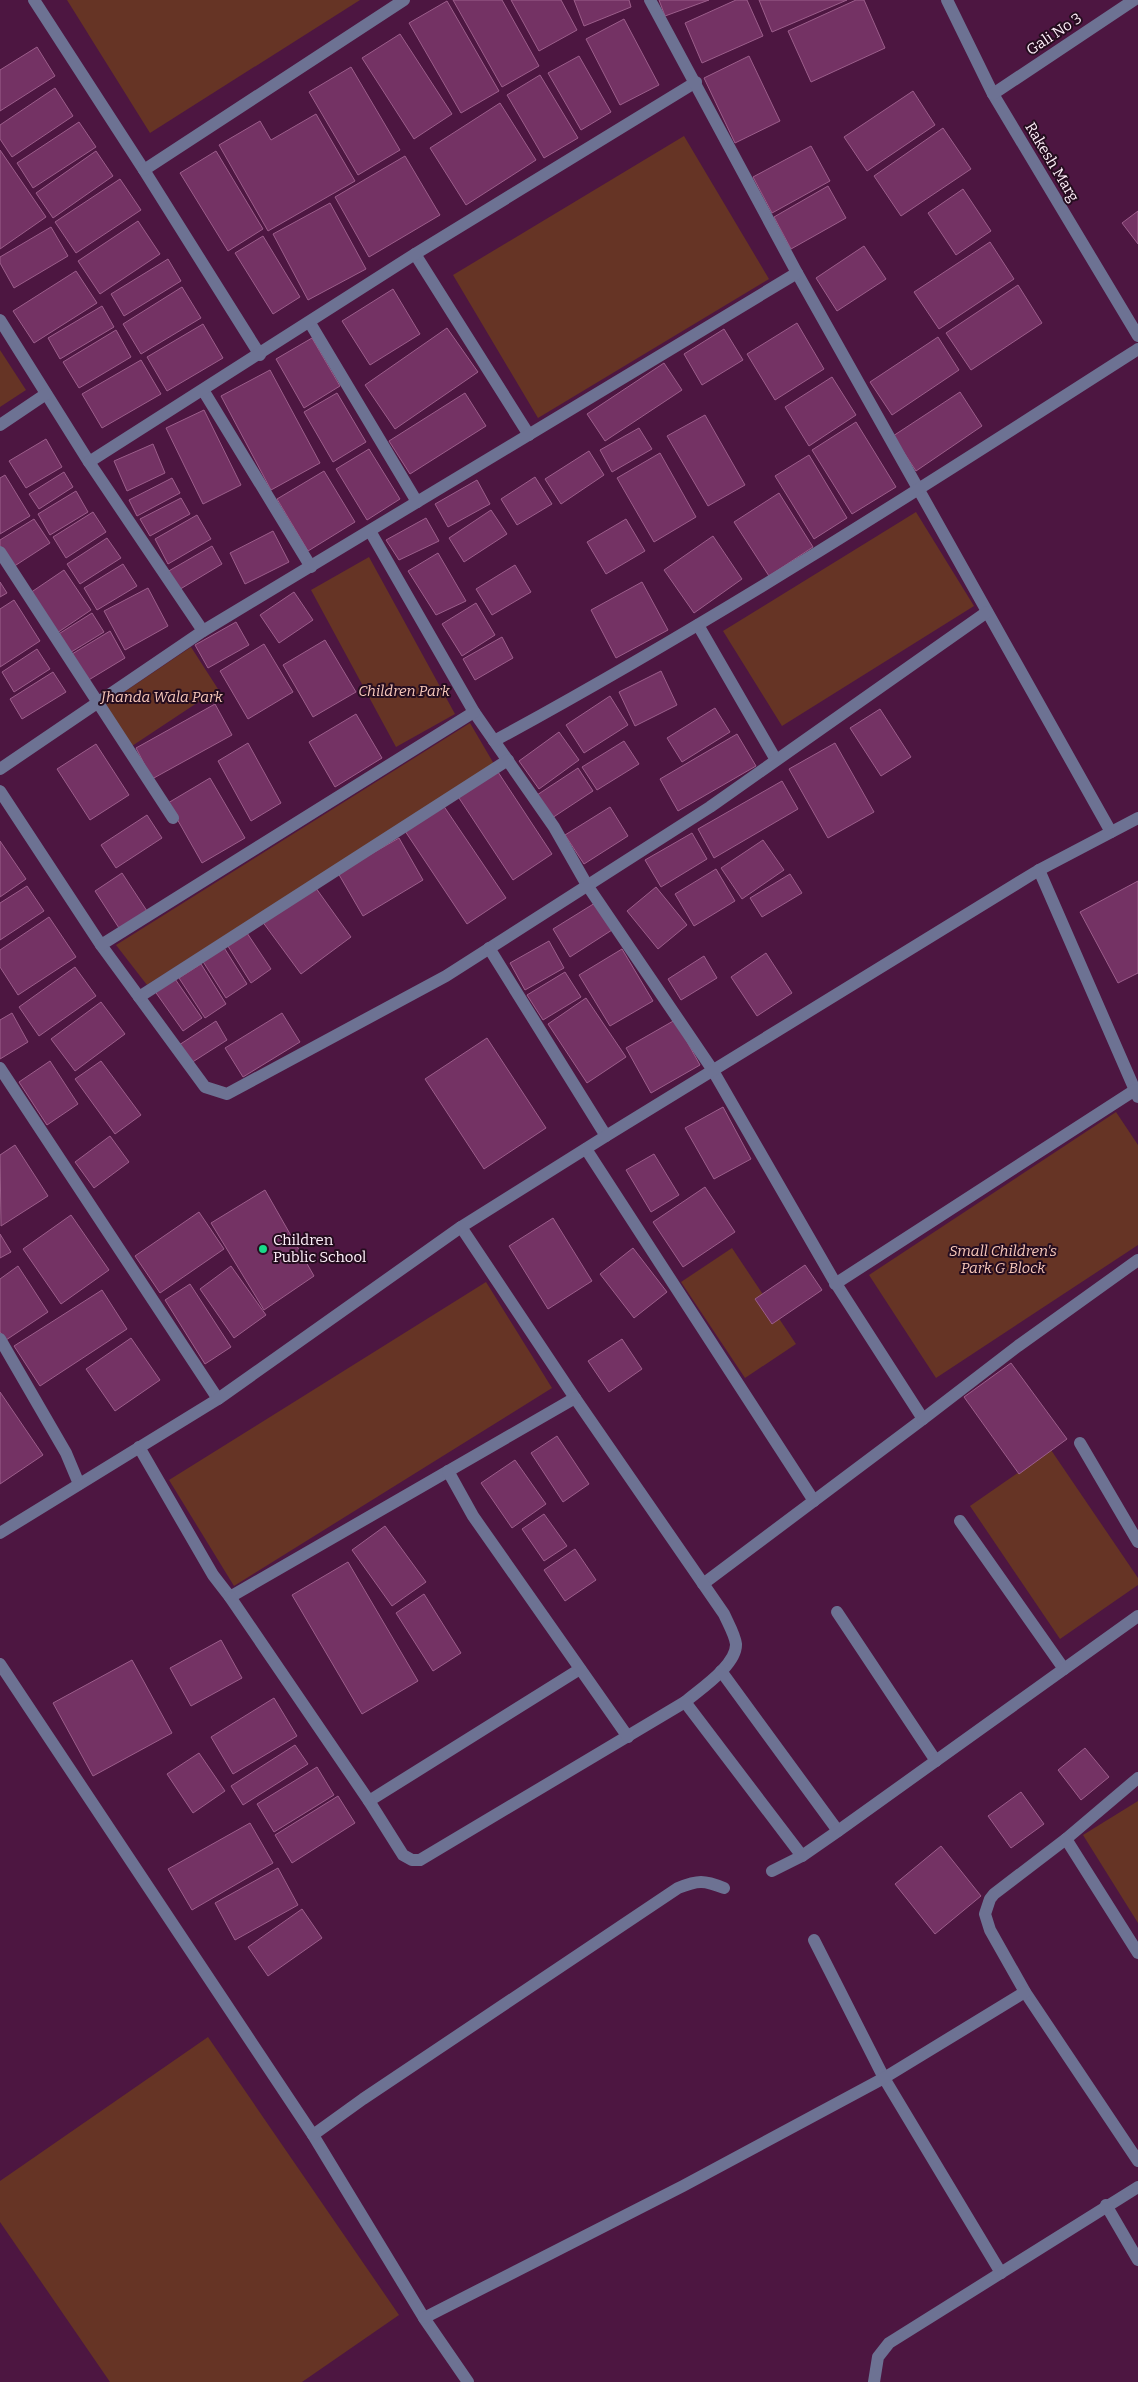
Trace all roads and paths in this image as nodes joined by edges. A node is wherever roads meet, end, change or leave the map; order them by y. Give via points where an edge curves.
1 (34, 0) edge
2 (404, 0) edge
3 (650, 0) edge
4 (946, 0) edge
5 (1134, 0) edge
6 (696, 82) junction
7 (993, 94) junction
8 (144, 170) junction
9 (416, 254) junction
10 (797, 273) junction
11 (0, 320) edge
12 (310, 322) junction
13 (1138, 336) edge
14 (1138, 350) edge
15 (260, 355) junction
16 (203, 390) junction
17 (46, 394) junction
18 (0, 425) edge
19 (529, 435) junction
20 (89, 462) junction
21 (920, 489) junction
22 (417, 502) junction
23 (370, 531) junction
24 (0, 552) edge
25 (311, 567) junction
26 (987, 612) junction
27 (698, 625) junction
28 (203, 631) junction
29 (98, 702) junction
30 (474, 712) junction
31 (494, 741) junction
32 (508, 760) junction
33 (776, 760) junction
34 (0, 769) edge
35 (0, 792) edge
36 (173, 818) dead end
37 (1138, 818) edge
38 (1111, 832) junction
39 (1039, 870) junction
40 (587, 885) junction
41 (101, 945) junction
42 (490, 948) junction
43 (139, 997) junction
44 (0, 1068) edge
45 (712, 1069) junction
46 (1136, 1094) edge
47 (606, 1136) junction
48 (586, 1149) junction
49 (461, 1227) junction
50 (1138, 1260) edge
51 (835, 1284) junction
52 (0, 1339) edge
53 (575, 1398) junction
54 (218, 1399) junction
55 (923, 1419) junction
56 (1080, 1443) dead end
57 (139, 1447) junction
58 (448, 1471) junction
59 (79, 1484) junction
60 (814, 1501) junction
61 (960, 1521) dead end
62 (0, 1533) edge
63 (1138, 1542) edge
64 (703, 1584) junction
65 (230, 1597) junction
66 (837, 1612) dead end
67 (1138, 1616) edge
68 (0, 1664) edge
69 (580, 1669) junction
70 (1064, 1669) junction
71 (721, 1671) junction
72 (685, 1702) junction
73 (628, 1737) junction
74 (936, 1761) junction
75 (1138, 1778) edge
76 (369, 1801) junction
77 (838, 1831) junction
78 (1066, 1839) junction
79 (802, 1856) junction
80 (772, 1871) dead end
81 (724, 1888) dead end
82 (1134, 1939) edge
83 (814, 1940) dead end
84 (1138, 1953) edge
85 (1025, 1992) junction
86 (884, 2078) junction
87 (313, 2135) junction
88 (1138, 2161) edge
89 (1138, 2186) edge
90 (1106, 2205) junction
91 (1138, 2260) edge
92 (1001, 2273) junction
93 (424, 2318) junction
94 (468, 2382) edge
95 (874, 2382) edge

1 - 8 street
2 - 8 street
3 - 6 street
4 - 7 street, Rakesh Marg
5 - 7 street, Gali No 3
6 - 9 street
6 - 10 street
7 - 13 street, Rakesh Marg
8 - 15 street
9 - 12 street
9 - 19 street
10 - 19 street
10 - 21 street
11 - 17 street
12 - 15 street
12 - 22 street
14 - 21 street
15 - 16 street
16 - 20 street
16 - 25 street
17 - 18 street
17 - 20 street
19 - 22 street
20 - 28 street
21 - 26 street
21 - 27 street
22 - 23 street
23 - 25 street
23 - 30 street
24 - 29 street
25 - 28 street
26 - 33 street
26 - 38 street
27 - 31 street
27 - 33 street
28 - 29 street
29 - 34 street
29 - 36 street
30 - 31 street
30 - 41 street
31 - 32 street
32 - 40 street via 554,827
32 - 43 street
33 - 40 street via 710,807
35 - 41 street
37 - 38 street
38 - 39 street
39 - 45 street
39 - 46 street
40 - 42 street
40 - 45 street
41 - 43 street
42 - 43 street via 446,976 227,1094 204,1087
42 - 47 street
44 - 54 street
45 - 47 street
45 - 51 street
46 - 51 street
47 - 48 street
48 - 49 street
48 - 60 street
49 - 53 street
49 - 54 street
50 - 55 street
51 - 55 street
52 - 59 street via 66,1453
53 - 58 street
53 - 64 street
54 - 57 street
55 - 60 street
56 - 63 street
57 - 59 street
57 - 65 street via 213,1575
58 - 65 street
58 - 69 street via 473,1516
59 - 62 street
60 - 64 street
61 - 70 street
64 - 71 street via 724,1614 736,1644 733,1657
65 - 76 street
66 - 74 street
67 - 70 street
68 - 87 street
69 - 73 street
69 - 76 street
70 - 74 street
71 - 72 street
71 - 77 street
72 - 73 street
72 - 79 street
73 - 76 street via 420,1860 403,1855
74 - 77 street
75 - 78 street
77 - 79 street
78 - 82 street
78 - 85 street via 994,1894 986,1907 990,1930
79 - 80 street
81 - 87 street via 707,1882 693,1882 678,1888
82 - 84 street
83 - 86 street
85 - 86 street
85 - 88 street
86 - 92 street
86 - 93 street via 683,2186
87 - 93 street
89 - 90 street
90 - 91 street
90 - 92 street
92 - 95 street via 889,2343 878,2357
93 - 94 street

